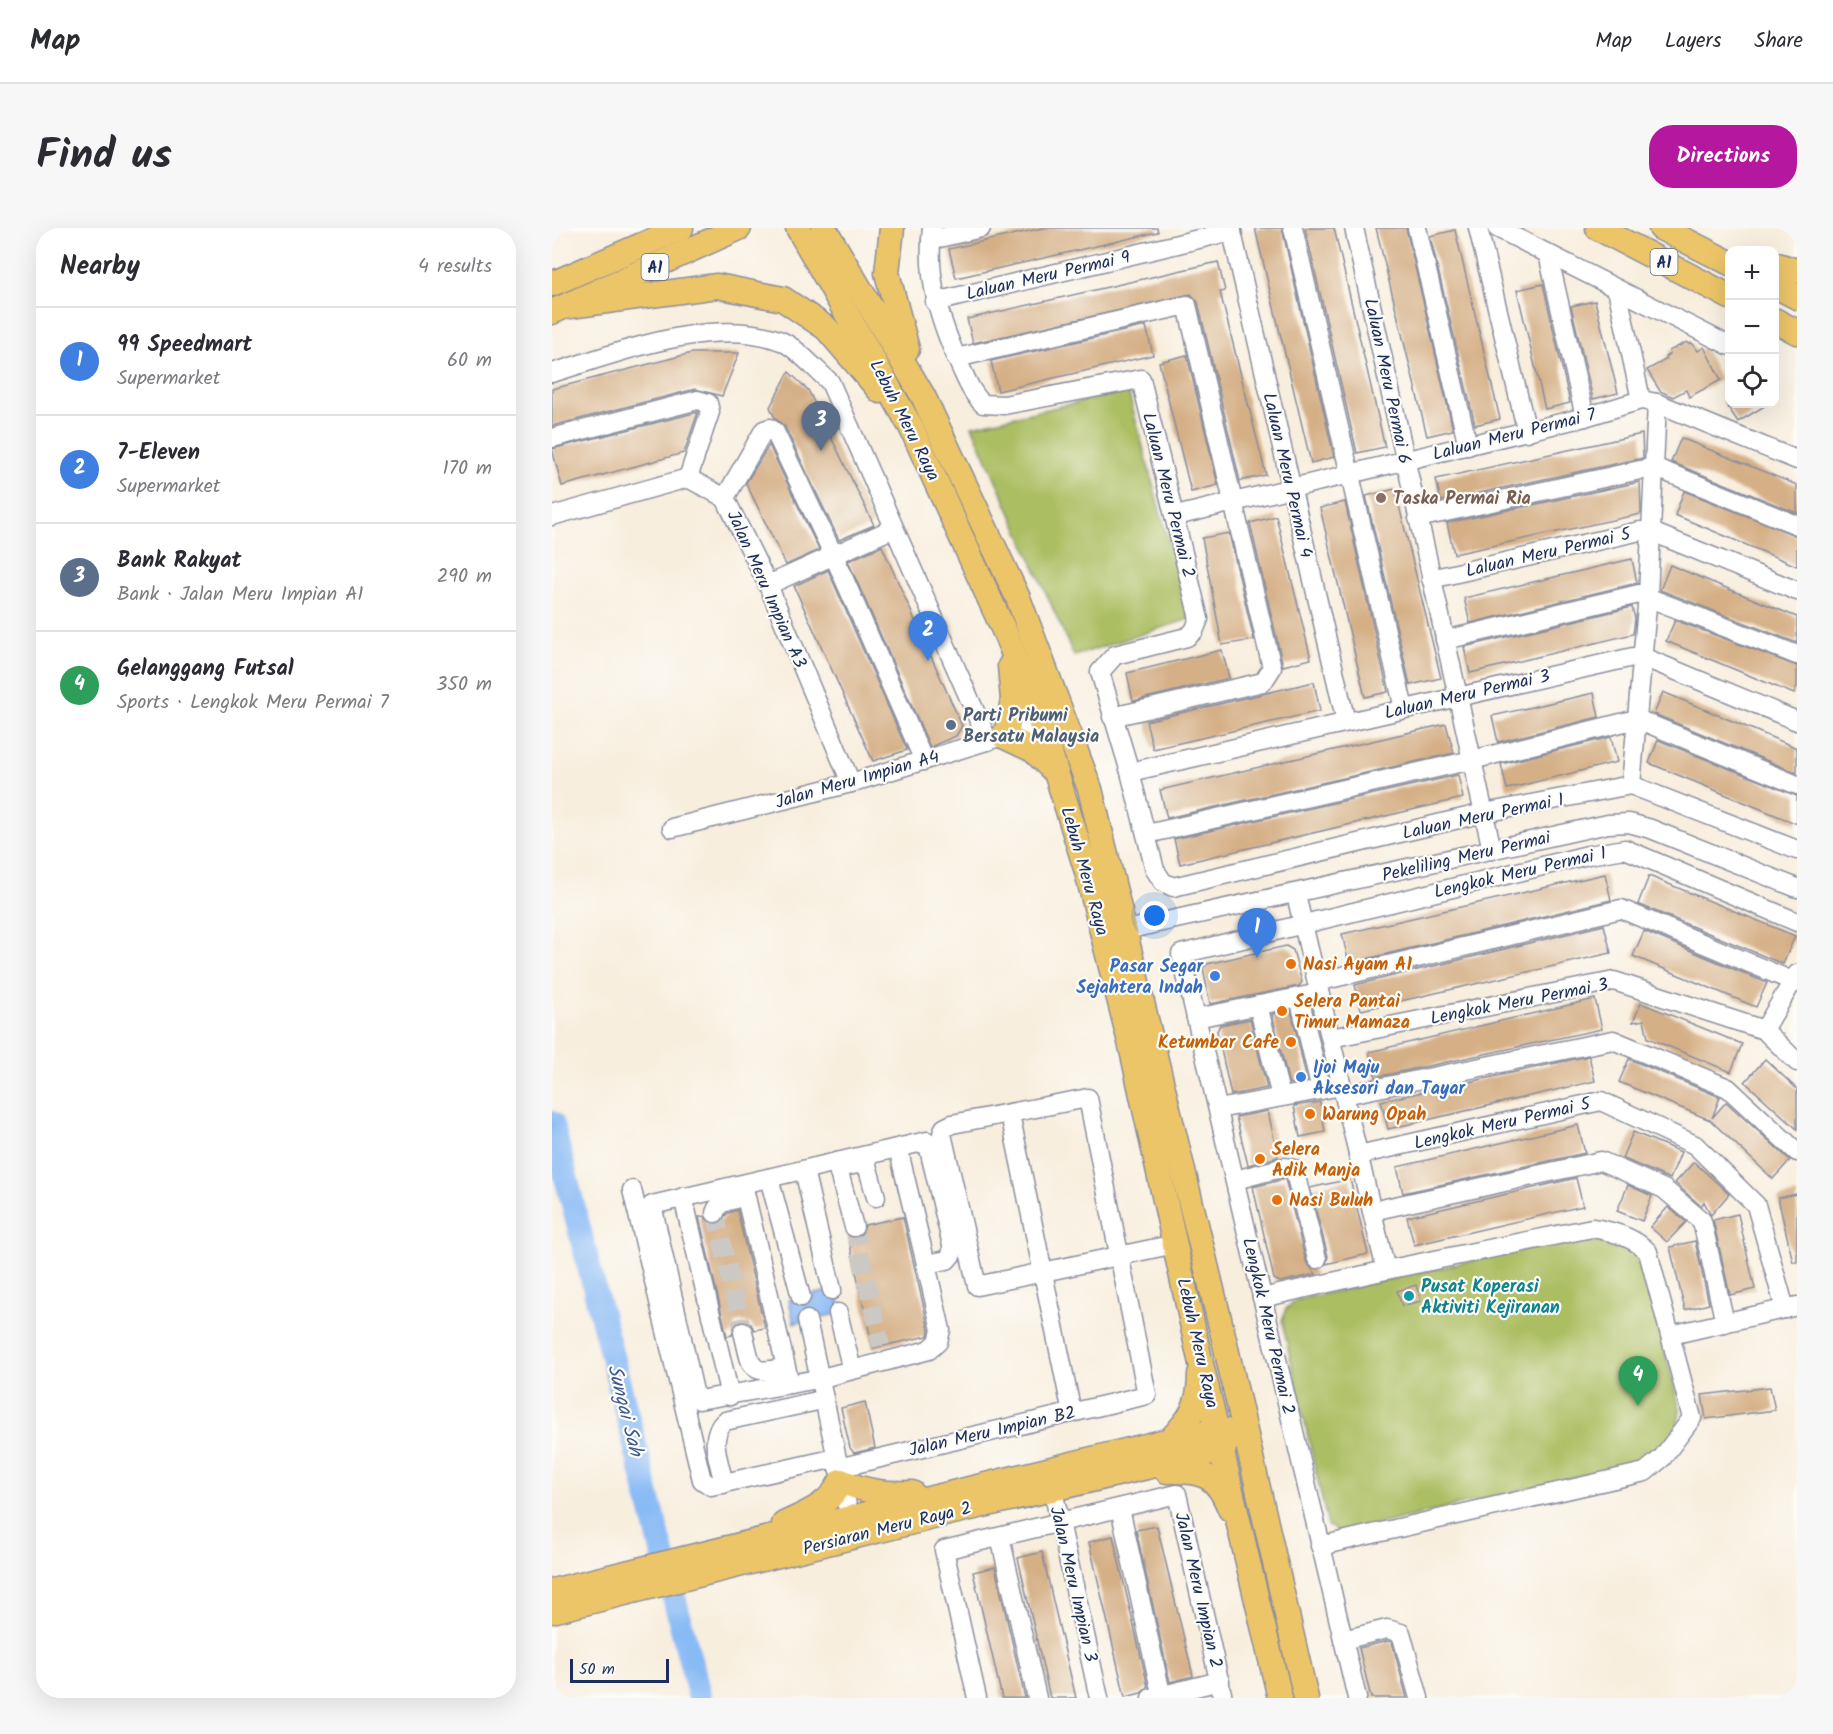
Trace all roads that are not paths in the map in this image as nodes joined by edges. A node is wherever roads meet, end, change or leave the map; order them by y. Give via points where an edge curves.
1 (660, 228) edge
2 (681, 228) edge
3 (739, 228) edge
4 (798, 228) edge
5 (825, 228) edge
6 (892, 228) edge
7 (981, 228) edge
8 (1293, 228) edge
9 (1354, 228) edge
10 (1417, 228) edge
11 (1478, 228) edge
12 (1497, 228) edge
13 (1598, 228) edge
14 (1231, 230) edge
15 (1666, 231) edge
16 (931, 234) edge
17 (1725, 249) edge
18 (1548, 254) junction
19 (1725, 260) edge
20 (1779, 266) edge
21 (593, 269) junction
22 (1797, 271) edge
23 (552, 284) edge
24 (1779, 288) edge
25 (1617, 289) junction
26 (1725, 294) edge
27 (1797, 297) edge
28 (935, 302) junction
29 (561, 309) edge
30 (1779, 323) edge
31 (1797, 332) edge
32 (1725, 343) edge
33 (956, 358) junction
34 (552, 373) edge
35 (923, 396) junction
36 (1649, 401) junction
37 (1585, 417) junction
38 (911, 427) junction
39 (1527, 432) junction
40 (552, 438) edge
41 (1468, 446) junction
42 (1797, 460) edge
43 (1405, 462) junction
44 (1654, 467) junction
45 (1349, 476) junction
46 (688, 477) junction
47 (1292, 490) junction
48 (725, 498) junction
49 (1234, 504) junction
50 (552, 516) edge
51 (1176, 516) junction
52 (1418, 518) junction
53 (1797, 525) edge
54 (894, 528) junction
55 (1652, 531) junction
56 (834, 556) junction
57 (1431, 579) junction
58 (768, 585) junction
59 (1797, 591) edge
60 (1648, 595) junction
61 (1007, 637) junction
62 (1445, 640) junction
63 (1797, 655) edge
64 (1643, 657) junction
65 (1457, 695) junction
66 (1404, 709) junction
67 (1112, 717) junction
68 (1637, 719) junction
69 (1797, 721) edge
70 (1346, 722) junction
71 (1041, 724) junction
72 (999, 737) junction
73 (1472, 760) junction
74 (924, 761) junction
75 (1130, 772) junction
76 (1057, 774) junction
77 (851, 783) junction
78 (1631, 785) junction
79 (1797, 785) edge
80 (1484, 813) junction
81 (672, 828) dead end
82 (1147, 834) junction
83 (1492, 850) junction
84 (1797, 850) edge
85 (1162, 882) joint
86 (1797, 888) edge
87 (1296, 895) junction
88 (1797, 922) edge
89 (1303, 923) junction
90 (1126, 930) junction
91 (1796, 979) edge
92 (1318, 987) junction
93 (1299, 997) junction
94 (1258, 1005) junction
95 (1196, 1017) junction
96 (1764, 1030) junction
97 (1330, 1038) junction
98 (1797, 1062) edge
99 (1321, 1090) junction
100 (1343, 1090) junction
101 (1281, 1097) junction
102 (1218, 1109) junction
103 (1010, 1114) junction
104 (898, 1148) junction
105 (1797, 1152) edge
106 (1358, 1155) junction
107 (836, 1165) junction
108 (804, 1170) junction
109 (769, 1178) junction
110 (1234, 1180) junction
111 (745, 1188) junction
112 (632, 1190) dead end
113 (683, 1197) junction
114 (876, 1197) dead end
115 (1372, 1211) junction
116 (715, 1213) dead end
117 (854, 1227) tunnel mouth
118 (1175, 1244) junction
119 (1119, 1256) junction
120 (1317, 1259) dead end
121 (926, 1264) junction
122 (1386, 1270) junction
123 (1044, 1272) junction
124 (832, 1290) dead end
125 (801, 1297) dead end
126 (1262, 1298) junction
127 (1791, 1307) edge
128 (838, 1314) dead end
129 (807, 1320) dead end
130 (1725, 1323) junction
131 (743, 1332) tunnel mouth
132 (1223, 1335) junction
133 (1671, 1335) junction
134 (1199, 1355) junction
135 (852, 1370) junction
136 (787, 1376) junction
137 (818, 1379) junction
138 (730, 1396) junction
139 (822, 1400) junction
140 (1072, 1413) junction
141 (1225, 1438) junction
142 (1170, 1440) junction
143 (838, 1469) junction
144 (1138, 1470) junction
145 (1050, 1480) junction
146 (724, 1484) junction
147 (975, 1488) junction
148 (1260, 1500) junction
149 (1120, 1508) junction
150 (949, 1513) junction
151 (850, 1519) junction
152 (1060, 1523) junction
153 (1000, 1537) junction
154 (1320, 1546) junction
155 (1247, 1550) junction
156 (735, 1554) junction
157 (775, 1556) junction
158 (632, 1583) junction
159 (552, 1591) edge
160 (552, 1611) edge
161 (1343, 1640) junction
162 (1222, 1690) edge
163 (1158, 1697) edge
164 (977, 1698) edge
165 (1037, 1698) edge
166 (1099, 1698) edge
167 (1280, 1698) edge
168 (1306, 1698) edge
169 (1357, 1698) edge
170 (1419, 1698) edge

1 - 21 main road
2 - 21 main road, A1
3 - 29 main road, A1
4 - 38 main road, Lebuh Meru Raya
5 - 35 main road, Lebuh Meru Raya
6 - 35 main road via 887,273 898,322
7 - 16 street
8 - 45 street
9 - 43 street, Laluan Meru Permai 6
10 - 41 street
11 - 39 street
12 - 18 street
13 - 26 main road, A1
14 - 28 street, Laluan Meru Permai 9
14 - 47 street, Laluan Meru Permai 4
15 - 17 main road
15 - 19 main road, A1
16 - 28 street, Laluan Meru Permai 2
18 - 25 street
18 - 37 street
20 - 22 main road
21 - 23 main road, A1
24 - 27 main road
25 - 32 street
25 - 36 street
28 - 33 street, Laluan Meru Permai 2
29 - 38 main road via 717,286 783,299 826,328
30 - 31 main road
33 - 49 street via 1187,305
33 - 51 street, Laluan Meru Permai 2 via 982,404 1141,379
34 - 54 street via 651,343 725,330 782,341 830,382
35 - 90 main road, Lebuh Meru Raya via 1018,598 1074,741
36 - 37 street, Laluan Meru Permai 7
36 - 42 street
36 - 44 street
37 - 39 street, Laluan Meru Permai 7
38 - 61 main road, Lebuh Meru Raya
39 - 41 street, Laluan Meru Permai 7
40 - 46 street via 698,400 708,404 710,412
41 - 43 street, Laluan Meru Permai 7
43 - 45 street, Laluan Meru Permai 7
43 - 52 street, Laluan Meru Permai 6
44 - 52 street
44 - 53 street
44 - 55 street
45 - 47 street, Laluan Meru Permai 7
45 - 66 street
46 - 48 street, Jalan Meru Impian A3
46 - 50 street
47 - 49 street, Laluan Meru Permai 7
47 - 70 street, Laluan Meru Permai 4
48 - 56 street via 764,430 770,428
48 - 58 street, Jalan Meru Impian A3
49 - 51 street, Laluan Meru Permai 7
49 - 67 street via 1272,668 1263,682
51 - 67 street, Laluan Meru Permai 2 via 1199,619 1194,631 1184,638 1115,656 1104,665 1100,672
52 - 57 street, Laluan Meru Permai 6
54 - 56 street
54 - 72 street
55 - 57 street, Laluan Meru Permai 5
55 - 59 street, Laluan Meru Permai 5
55 - 60 street
56 - 58 street
56 - 74 street
57 - 62 street, Laluan Meru Permai 6
58 - 77 street, Jalan Meru Impian A3
60 - 62 street
60 - 63 street
60 - 64 street
61 - 71 main road, Lebuh Meru Raya
61 - 72 main road via 1013,700
62 - 65 street, Laluan Meru Permai 6
64 - 65 street, Laluan Meru Permai 3
64 - 68 street
64 - 69 street
65 - 66 street, Laluan Meru Permai 3
65 - 73 street, Laluan Meru Permai 6
66 - 70 street, Laluan Meru Permai 3
67 - 75 street, Laluan Meru Permai 2
68 - 73 street
68 - 78 street
68 - 79 street
70 - 75 street, Laluan Meru Permai 3
71 - 72 street, Jalan Meru Impian A4
71 - 76 main road, Lebuh Meru Raya
72 - 74 street, Jalan Meru Impian A4
72 - 76 main road via 1033,750
73 - 80 street, Laluan Meru Permai 6
73 - 82 street
74 - 77 street, Jalan Meru Impian A4
75 - 82 street, Laluan Meru Permai 2
76 - 118 main road, Lebuh Meru Raya via 1130,1039
77 - 81 street, Jalan Meru Impian A4
78 - 80 street, Laluan Meru Permai 1
78 - 84 street
80 - 83 street, Laluan Meru Permai 6
80 - 85 street, Laluan Meru Permai 1 via 1173,887
82 - 85 street, Laluan Meru Permai 2 via 1155,870
83 - 86 street, Pekeliling Meru Permai via 1608,824 1629,823
83 - 87 street, Pekeliling Meru Permai
87 - 89 street
87 - 90 street, Pekeliling Meru Permai
88 - 89 street, Lengkok Meru Permai 1 via 1625,849
89 - 92 street
89 - 95 street, Lengkok Meru Permai 2 via 1181,954
90 - 132 main road, Lebuh Meru Raya
91 - 92 street via 1621,909
91 - 96 street
92 - 93 street
92 - 97 street
93 - 94 street
93 - 99 street
94 - 95 street
94 - 101 street
95 - 102 street, Lengkok Meru Permai 2
96 - 97 street, Lengkok Meru Permai 3 via 1614,981
96 - 98 street, Lengkok Meru Permai 3
97 - 100 street
99 - 100 street
99 - 101 street
100 - 105 street via 1613,1040 1728,1088
100 - 106 street
101 - 102 street
102 - 110 street, Lengkok Meru Permai 2
103 - 119 street via 1088,1098
103 - 123 street
103 - 123 street via 952,1124 942,1134 977,1286
104 - 107 street
104 - 121 street
104 - 121 street via 927,1141 952,1254 947,1260
106 - 115 street
106 - 127 street, Lengkok Meru Permai 5 via 1601,1101 1695,1144 1755,1205
107 - 108 street
107 - 114 street via 867,1165
107 - 117 street
108 - 109 street
108 - 124 street
109 - 111 street
109 - 125 street
110 - 120 street via 1285,1167 1294,1169
110 - 126 street, Lengkok Meru Permai 2
111 - 113 street
111 - 116 street via 741,1198 723,1201
111 - 136 street
112 - 146 street via 702,1480 711,1486
113 - 138 street
113 - 138 street via 652,1204 695,1396 704,1401
115 - 122 street
115 - 130 street via 1601,1161 1664,1189 1702,1221
118 - 119 street
118 - 134 main road, Lebuh Meru Raya
119 - 123 street
119 - 140 street, Jalan Meru Impian B2 via 1147,1395
121 - 135 street via 940,1330 938,1342 929,1350 882,1354
122 - 126 street
122 - 133 street via 1592,1228 1605,1230 1637,1243 1648,1252
123 - 140 street
126 - 154 street, Lengkok Meru Permai 2
127 - 130 street
128 - 135 street
129 - 137 street
130 - 133 street
131 - 136 street via 752,1365 758,1371
132 - 141 main road via 1232,1407
132 - 148 main road, Lebuh Meru Raya
133 - 154 street via 1692,1418 1662,1458 1645,1472
134 - 141 main road, Lebuh Meru Raya
134 - 142 main road via 1200,1395 1191,1416
135 - 137 street
136 - 137 street
136 - 138 street
137 - 139 street
139 - 143 street
139 - 146 street via 726,1421 717,1428 714,1439
140 - 143 street, Jalan Meru Impian B2
141 - 142 main road, Persiaran Meru Raya 2
141 - 144 main road, Persiaran Meru Raya 2
141 - 148 main road
141 - 155 main road, Lebuh Meru Raya
142 - 145 main road, Persiaran Meru Raya 2
143 - 146 street, Jalan Meru Impian B2
143 - 147 main road via 863,1490 881,1494
143 - 151 street
143 - 156 main road via 827,1502
144 - 145 main road, Persiaran Meru Raya 2
144 - 155 main road via 1185,1470 1211,1479 1222,1489
145 - 147 main road, Persiaran Meru Raya 2
145 - 150 main road, Persiaran Meru Raya 2
145 - 152 street, Jalan Meru Impian 3
147 - 151 main road, Persiaran Meru Raya 2
148 - 168 main road, Lebuh Meru Raya
149 - 152 street, Jalan Meru Impian 2
149 - 162 street, Jalan Meru Impian 2 via 1177,1494
149 - 163 street
150 - 151 main road via 913,1512 863,1522
150 - 157 main road, Persiaran Meru Raya 2
151 - 156 main road, Persiaran Meru Raya 2
151 - 157 main road via 801,1539
152 - 153 street, Jalan Meru Impian 2
152 - 166 street, Jalan Meru Impian 3
153 - 164 street, Jalan Meru Impian 2 via 944,1550
153 - 165 street
154 - 161 street, Lengkok Meru Permai 2
155 - 167 main road, Lebuh Meru Raya
156 - 157 main road, Persiaran Meru Raya 2
156 - 158 main road, Persiaran Meru Raya 2
158 - 159 main road, Persiaran Meru Raya 2
158 - 160 main road, Persiaran Meru Raya 2
161 - 169 street, Lengkok Meru Permai 2
161 - 170 street via 1387,1629 1401,1633
162 - 163 street

